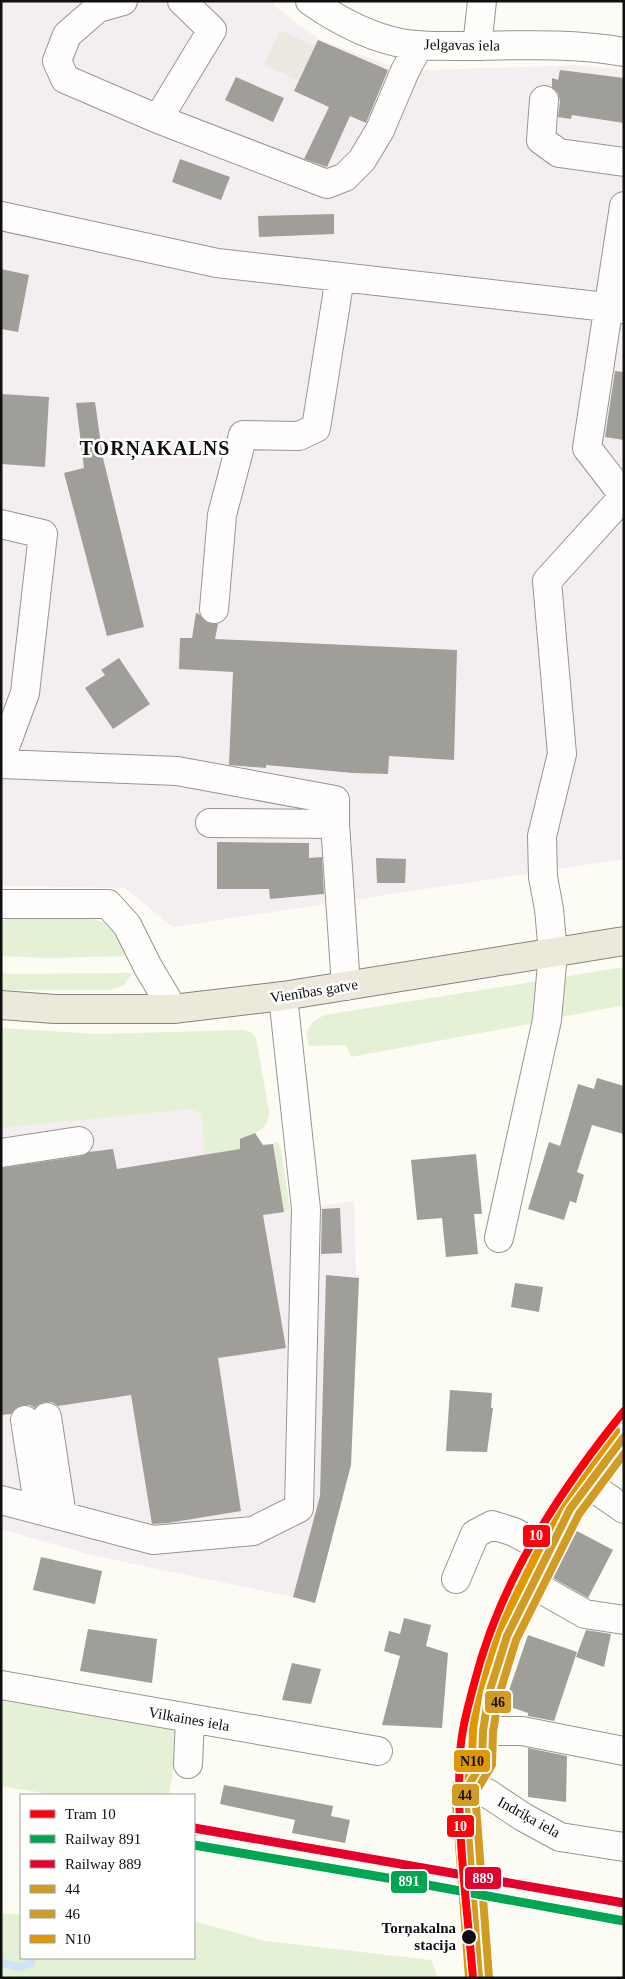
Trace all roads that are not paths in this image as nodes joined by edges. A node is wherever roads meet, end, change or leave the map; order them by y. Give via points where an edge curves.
1 (123, 1) edge
2 (182, 1) edge
3 (310, 1) edge
4 (482, 1) edge
5 (419, 45) junction
6 (477, 46) junction
7 (624, 52) edge
8 (544, 100) dead end
9 (158, 119) junction
10 (624, 162) edge
11 (624, 206) edge
12 (1, 216) edge
13 (340, 277) junction
14 (616, 308) edge
15 (624, 496) edge
16 (1, 524) edge
17 (214, 609) dead end
18 (1, 758) edge
19 (1, 764) edge
20 (210, 823) dead end
21 (335, 824) junction
22 (1, 904) edge
23 (624, 941) edge
24 (553, 952) junction
25 (346, 986) junction
26 (283, 996) junction
27 (1, 1005) edge
28 (174, 1009) junction
29 (80, 1140) dead end
30 (1, 1153) edge
31 (499, 1238) dead end
32 (36, 1419) dead end
33 (624, 1437) edge
34 (588, 1484) junction
35 (1, 1500) edge
36 (624, 1509) edge
37 (51, 1513) junction
38 (549, 1551) junction
39 (456, 1579) dead end
40 (532, 1584) junction
41 (624, 1620) edge
42 (1, 1685) edge
43 (190, 1719) junction
44 (483, 1731) junction
45 (378, 1751) dead end
46 (624, 1751) edge
47 (188, 1764) dead end
48 (466, 1798) junction
49 (624, 1847) edge
50 (479, 1978) edge

1 - 9 street via 98,8 67,35 57,61 65,79
2 - 9 street via 212,30
3 - 5 street, Jelgavas iela via 364,32
4 - 6 street
5 - 6 street, Jelgavas iela
5 - 9 street via 380,130 362,160 345,177 327,184
6 - 7 street, Jelgavas iela via 546,46
8 - 10 street via 541,140 559,153
11 - 14 street
12 - 13 street via 217,263
13 - 14 street
13 - 17 street via 316,428 299,436 243,435 222,515
14 - 15 street via 587,448
15 - 24 street via 547,582 562,754 542,836 543,876
16 - 18 street via 43,534 25,693
19 - 21 street via 177,771 335,800
20 - 21 street
21 - 25 street
22 - 28 street via 108,904 127,925
23 - 24 main road, Vienības gatve
24 - 25 main road, Vienības gatve
24 - 31 street via 547,1020
25 - 26 main road, Vienības gatve
26 - 28 main road, Vienības gatve
26 - 37 street via 306,1209 299,1508 253,1531 152,1540
27 - 28 main road, Vienības gatve via 55,1009
29 - 30 street
32 - 37 street
33 - 34 street
34 - 36 street
34 - 38 street
35 - 37 street
38 - 39 street via 514,1532 492,1525 474,1534
38 - 40 street
40 - 41 street via 586,1614
40 - 44 street via 507,1636 489,1693
42 - 43 street, Vilkaines iela
43 - 45 street, Vilkaines iela
43 - 47 street
44 - 46 street via 522,1731
44 - 48 street via 482,1763
48 - 49 street, Indriķa iela via 487,1793 560,1837
48 - 50 street

